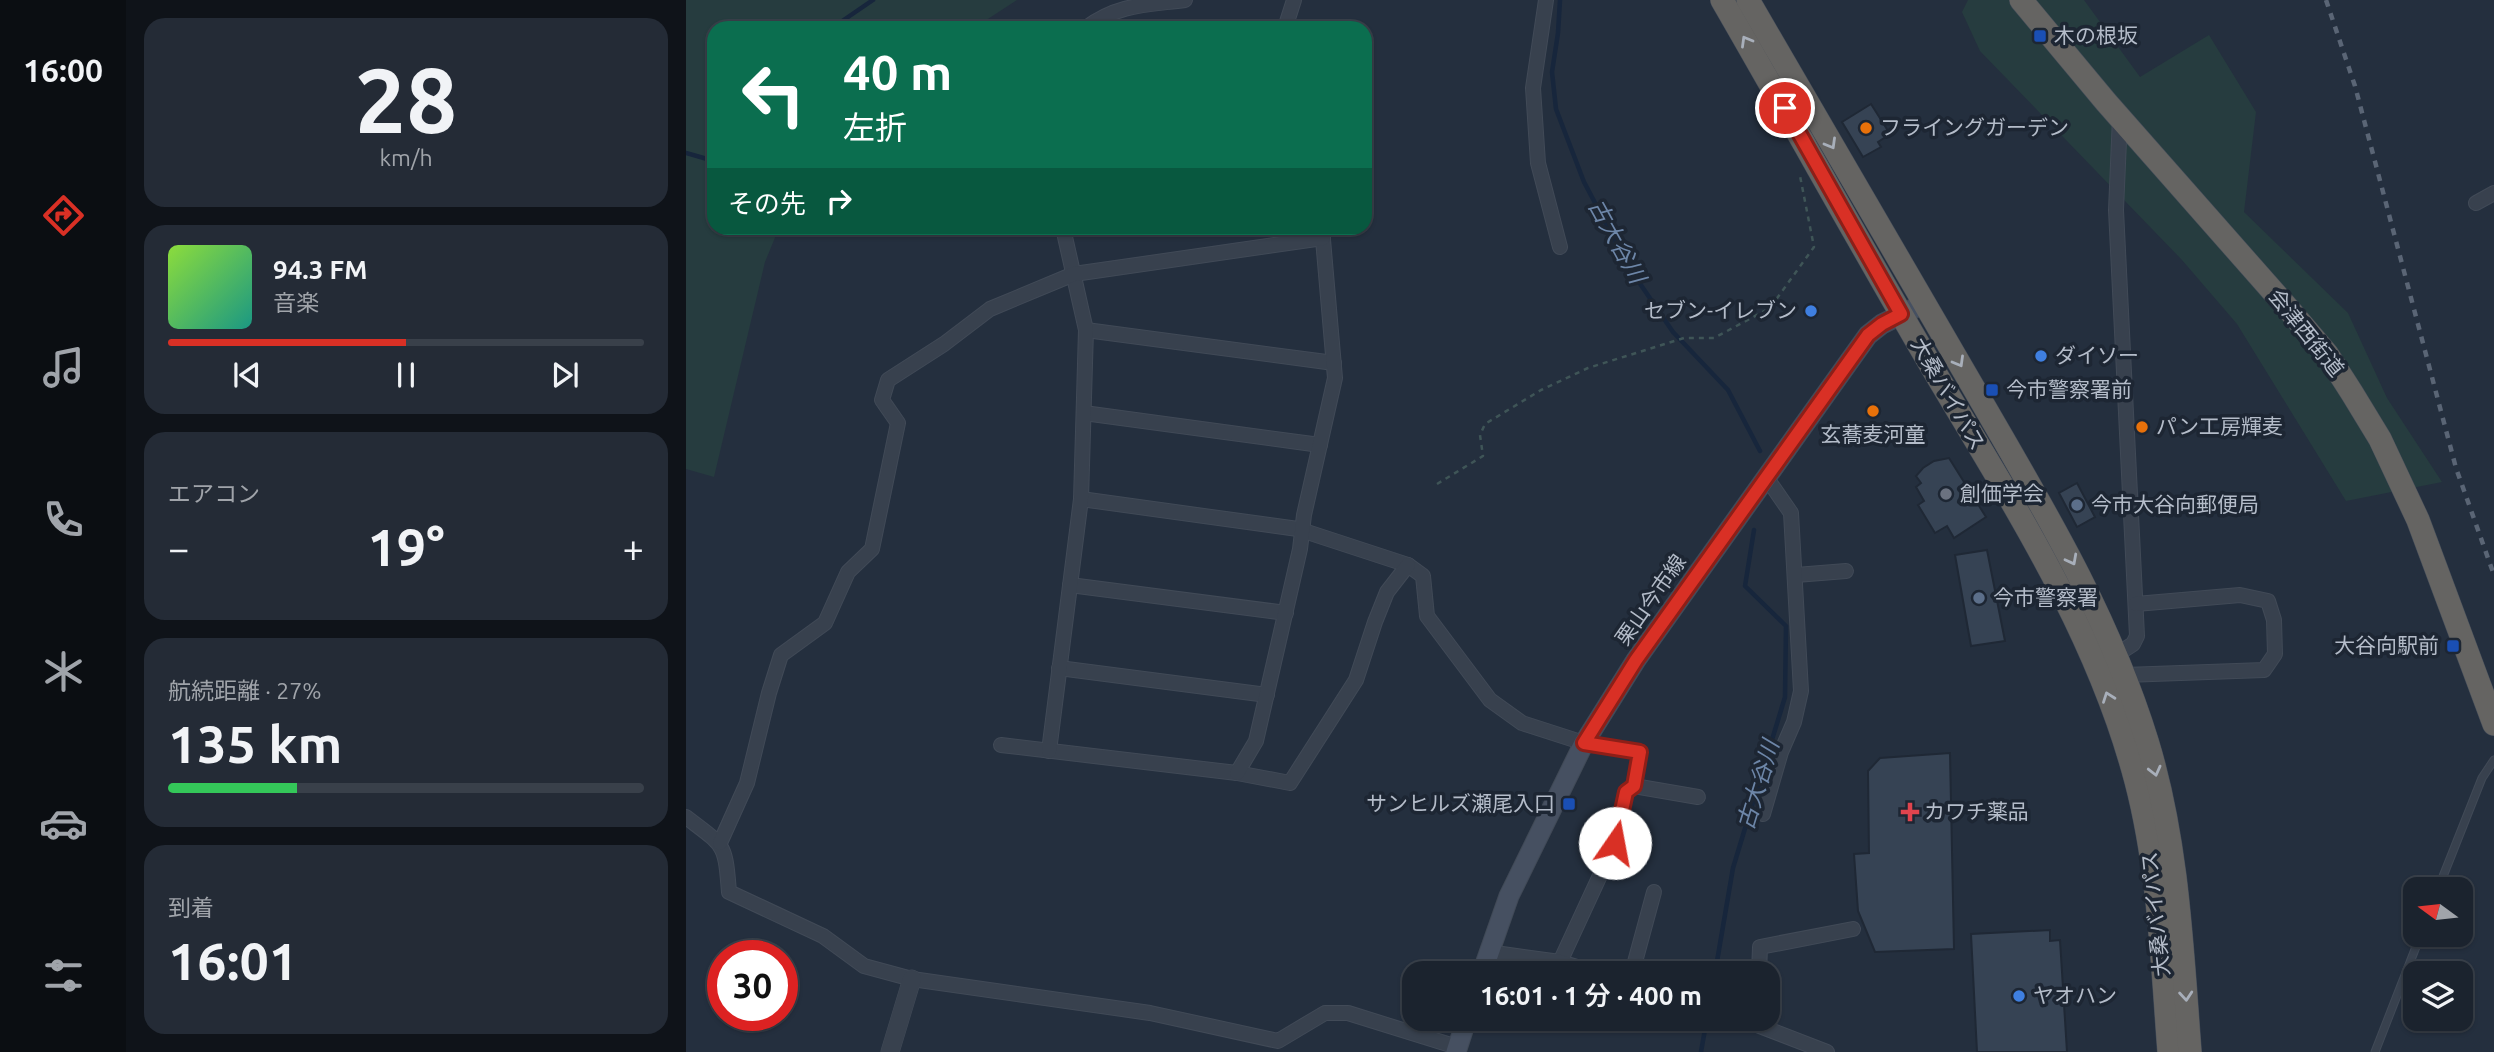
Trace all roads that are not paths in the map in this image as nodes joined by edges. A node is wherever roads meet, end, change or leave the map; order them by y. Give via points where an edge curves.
1 (1185, 0) edge
2 (1294, 0) edge
3 (1546, 0) edge
4 (1722, 0) edge
5 (1748, 0) edge
6 (2021, 0) edge
7 (1131, 4) edge
8 (1096, 21) edge
9 (1287, 21) edge
10 (2120, 117) junction
11 (2494, 193) edge
12 (2476, 203) dead end
13 (1065, 235) edge
14 (1311, 235) edge
15 (1323, 235) edge
16 (1560, 247) dead end
17 (1074, 274) junction
18 (1925, 303) junction
19 (1901, 314) junction
20 (1086, 330) junction
21 (1334, 363) junction
22 (1084, 413) junction
23 (1320, 445) junction
24 (1766, 477) junction
25 (1081, 499) junction
26 (1302, 531) junction
27 (1408, 565) junction
28 (1846, 571) dead end
29 (1796, 575) junction
30 (1070, 585) junction
31 (2088, 591) junction
32 (2067, 602) junction
33 (2136, 604) junction
34 (1286, 613) junction
35 (2121, 665) junction
36 (1059, 667) junction
37 (1267, 695) junction
38 (2494, 724) edge
39 (1584, 743) junction
40 (1001, 745) dead end
41 (1049, 751) junction
42 (2494, 760) edge
43 (1237, 773) junction
44 (1634, 786) junction
45 (1698, 797) dead end
46 (1763, 814) dead end
47 (686, 817) edge
48 (720, 844) junction
49 (2443, 877) edge
50 (1654, 892) dead end
51 (1853, 929) dead end
52 (2416, 947) edge
53 (1488, 953) junction
54 (1486, 961) edge
55 (1552, 961) edge
56 (1560, 961) edge
57 (1635, 961) edge
58 (1759, 961) edge
59 (912, 979) junction
60 (1463, 1031) edge
61 (1778, 1031) edge
62 (1457, 1049) edge
63 (890, 1052) edge
64 (1827, 1052) edge
65 (2169, 1052) edge
66 (2190, 1052) edge
67 (2375, 1052) edge

1 - 7 street
2 - 9 street
3 - 16 street via 1533,88 1538,163
19 -> 4 highway, 大桑バイパス
5 -> 18 highway, 大桑バイパス
6 - 10 highway, 会津西街道
7 - 8 street
10 - 33 street via 2116,210
10 - 38 highway, 会津西街道 via 2327,354 2353,393 2418,520
11 - 12 street
13 - 17 street
14 - 17 street
15 - 21 street
17 - 20 street
17 - 48 street via 990,309 888,380 882,400 898,423 872,549 848,572 825,623 781,655 747,783
18 - 19 main road, 栗山今市線
18 -> 31 highway, 大桑バイパス
19 - 24 main road, 栗山今市線 via 1868,335
19 - 32 highway, 大桑バイパス
20 - 21 street
20 - 22 street
21 - 23 street via 1335,378
22 - 23 street
22 - 25 street
23 - 26 street
24 - 29 street via 1791,513
24 - 39 main road, 栗山今市線 via 1636,660
25 - 26 street
25 - 30 street
26 - 27 street
26 - 34 street
27 - 39 street via 1423,576 1427,616 1490,700 1522,723
27 - 43 street via 1387,592 1356,680 1290,783
28 - 29 street
29 - 46 street via 1801,691
30 - 34 street
30 - 36 street
31 - 32 highway
31 - 35 highway, 大桑バイパス
65 -> 32 highway, 大桑バイパス via 2158,905 2136,781 2104,683
33 - 35 street via 2137,636
33 - 35 street via 2240,595 2268,601 2276,654 2264,670
34 - 37 street
35 -> 66 highway, 大桑バイパス via 2147,743 2167,827
36 - 37 street
36 - 41 street
37 - 43 street via 1256,741
39 - 44 street via 1640,752
39 - 53 main road, 栗山今市線 via 1508,896
40 - 41 street
41 - 43 street
42 - 49 lane via 2482,778
44 - 45 street
44 - 56 street via 1626,792 1615,843
47 - 48 street
48 - 59 street via 727,858 729,892 823,936 864,966
50 - 57 street
51 - 58 street via 1760,947
52 - 67 lane
53 - 54 main road, 栗山今市線
53 - 55 street
59 - 62 street via 1150,1013 1278,1041 1325,1013 1348,1013
59 - 63 street
60 - 62 main road
61 - 64 street

